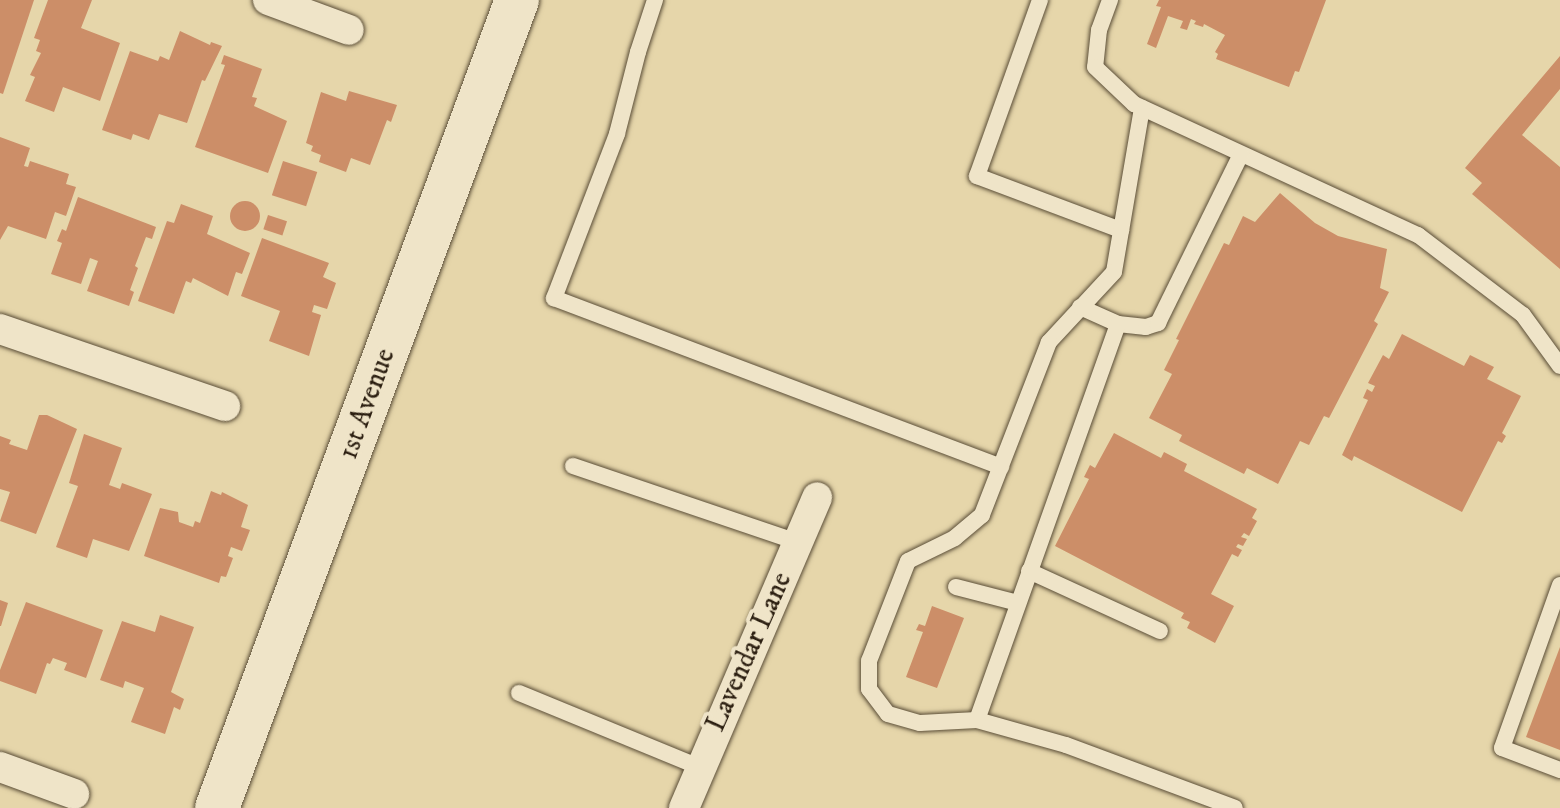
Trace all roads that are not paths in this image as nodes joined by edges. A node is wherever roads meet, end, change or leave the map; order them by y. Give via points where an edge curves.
1 (268, 0) edge
2 (517, 0) edge
3 (655, 0) edge
4 (1040, 0) edge
5 (1110, 0) edge
6 (349, 30) dead end
7 (1142, 108) junction
8 (1241, 154) junction
9 (1121, 230) junction
10 (1080, 307) junction
11 (1118, 324) junction
12 (0, 329) edge
13 (1560, 366) edge
14 (225, 406) dead end
15 (573, 466) dead end
16 (1001, 467) junction
17 (817, 497) dead end
18 (797, 542) junction
19 (1029, 571) junction
20 (1560, 585) edge
21 (956, 587) dead end
22 (1018, 603) junction
23 (1160, 631) dead end
24 (519, 693) dead end
25 (977, 720) junction
26 (0, 767) edge
27 (699, 767) junction
28 (1560, 770) edge
29 (74, 794) dead end
30 (217, 808) edge
31 (684, 808) edge
32 (1235, 808) edge

1 - 6 street
2 - 30 main road, 1st Avenue
3 - 16 lane via 617,134 554,298
4 - 9 lane via 977,176
5 - 7 lane via 1099,30 1095,67
7 - 8 lane
7 - 9 lane
8 - 11 lane via 1158,323
8 - 13 lane via 1418,235 1523,315
9 - 10 lane via 1114,272
10 - 11 lane
10 - 16 lane via 1049,342
11 - 19 lane
12 - 14 street
15 - 18 lane
16 - 25 lane via 982,515 955,538 908,561 869,661 869,689 888,714 920,723
17 - 18 street, Lavendar Lane
18 - 27 street, Lavendar Lane
19 - 22 lane
19 - 23 lane
20 - 28 lane via 1502,748
21 - 22 lane
22 - 25 lane
24 - 27 lane
25 - 32 lane via 1066,745
26 - 29 street
27 - 31 street, Lavendar Lane

